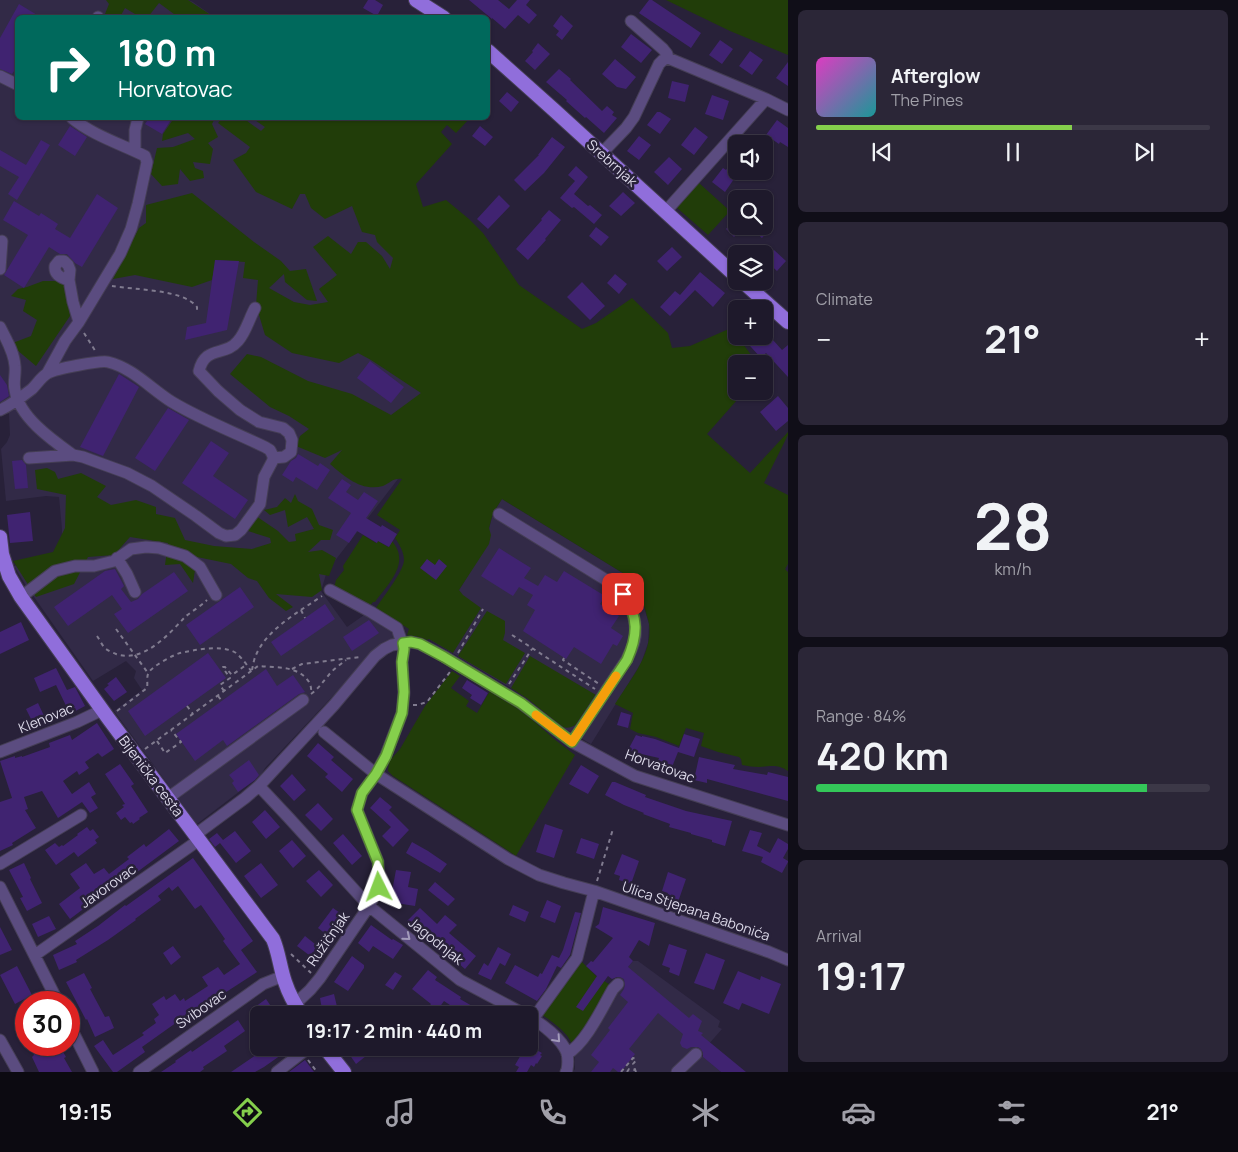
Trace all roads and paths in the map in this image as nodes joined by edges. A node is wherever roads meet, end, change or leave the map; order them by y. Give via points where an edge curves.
1 (416, 0) edge
2 (439, 15) edge
3 (631, 21) dead end
4 (490, 53) edge
5 (668, 58) junction
6 (0, 76) edge
7 (15, 84) edge
8 (766, 99) junction
9 (788, 110) edge
10 (74, 120) edge
11 (138, 120) edge
12 (135, 151) junction
13 (602, 153) junction
14 (666, 211) junction
15 (2, 241) dead end
16 (0, 269) edge
17 (728, 269) edge
18 (69, 280) dead end
19 (102, 284) junction
20 (752, 290) edge
21 (255, 308) dead end
22 (197, 311) dead end
23 (79, 322) junction
24 (788, 322) edge
25 (0, 327) edge
26 (105, 361) junction
27 (48, 372) junction
28 (18, 399) junction
29 (0, 410) edge
30 (73, 455) junction
31 (29, 458) dead end
32 (273, 458) junction
33 (498, 514) dead end
34 (0, 538) edge
35 (117, 558) junction
36 (330, 590) joint
37 (135, 592) dead end
38 (215, 592) joint
39 (21, 597) junction
40 (483, 609) dead end
41 (300, 610) junction
42 (305, 618) dead end
43 (116, 629) dead end
44 (512, 635) dead end
45 (97, 636) dead end
46 (403, 643) junction
47 (532, 649) junction
48 (366, 654) dead end
49 (136, 655) junction
50 (455, 657) dead end
51 (348, 658) junction
52 (564, 658) dead end
53 (246, 665) junction
54 (454, 668) dead end
55 (292, 669) junction
56 (252, 671) junction
57 (148, 673) junction
58 (510, 683) dead end
59 (602, 686) dead end
60 (224, 691) junction
61 (599, 692) dead end
62 (218, 696) junction
63 (303, 700) dead end
64 (222, 701) dead end
65 (403, 704) junction
66 (187, 706) dead end
67 (105, 714) junction
68 (193, 714) junction
69 (171, 730) junction
70 (324, 732) dead end
71 (157, 740) junction
72 (572, 742) junction
73 (141, 751) dead end
74 (0, 752) edge
75 (376, 774) junction
76 (259, 786) junction
77 (168, 798) junction
78 (81, 815) dead end
79 (788, 825) edge
80 (614, 829) dead end
81 (197, 838) junction
82 (0, 864) edge
83 (0, 887) edge
84 (595, 890) junction
85 (369, 906) junction
86 (291, 954) dead end
87 (35, 955) junction
88 (788, 960) edge
89 (313, 975) dead end
90 (283, 976) junction
91 (618, 984) dead end
92 (53, 991) edge
93 (296, 1006) edge
94 (300, 1006) edge
95 (508, 1006) edge
96 (538, 1006) edge
97 (538, 1023) edge
98 (0, 1040) edge
99 (80, 1046) edge
100 (567, 1054) junction
101 (696, 1054) dead end
102 (297, 1056) edge
103 (308, 1056) edge
104 (332, 1056) edge
105 (635, 1071) edge
106 (681, 1071) edge
107 (18, 1072) edge
108 (93, 1072) edge
109 (139, 1072) edge
110 (277, 1072) edge
111 (317, 1072) edge
112 (344, 1072) edge
113 (566, 1072) edge
114 (621, 1072) edge
115 (627, 1072) edge

1 - 2 main road
3 - 5 street via 663,49
4 - 13 main road, Srebrnjak
5 - 8 street
5 - 13 street via 659,64 631,122
6 - 7 street
8 - 9 street
8 - 14 street
10 - 12 street
11 - 12 street
12 - 19 street via 145,156 147,162 138,204 120,254
13 - 14 main road, Srebrnjak
14 - 17 main road, Srebrnjak
15 - 16 street
18 - 23 street
19 - 22 path via 182,297 193,302
19 - 23 street
20 - 24 main road
21 - 32 street via 238,341 205,357 199,371 240,410 259,422 283,428 289,433 291,452 284,457
23 - 26 path
23 - 27 street
25 - 28 street via 13,356 14,390
26 - 27 street
26 - 32 street via 129,371 190,412 265,447
27 - 28 street
28 - 29 street
28 - 30 street via 28,417
30 - 31 street
30 - 32 street via 127,473 152,486 226,536 241,530 260,504 264,477
33 - 72 street via 610,583 630,604 635,636 632,649
34 - 39 main road, Bijenička cesta via 9,576
35 - 37 street
35 - 38 street via 132,549 146,547 185,556 200,567
35 - 39 street via 94,566 55,571
36 - 41 path
36 - 46 street via 393,625
38 - 49 path via 166,637
39 - 67 main road, Bijenička cesta
40 - 50 path
41 - 42 path
41 - 56 path via 263,643 255,656
43 - 49 path
44 - 47 path
45 - 49 path via 111,652
46 - 65 street, Ružičnjak
46 - 72 street, Horvatovac via 420,644 444,657 521,703
46 - 76 street via 379,652
47 - 58 path
47 - 61 path
48 - 51 path
49 - 57 path
51 - 55 path via 302,664
51 - 55 path via 328,675 318,690 308,696 312,690 306,678
52 - 59 path
53 - 56 path
53 - 57 path via 232,651 205,649 174,654
53 - 60 path via 232,675 223,666 230,678 220,686
54 - 65 path via 427,702
55 - 56 path via 258,666
56 - 60 path
57 - 67 path via 147,688
60 - 62 path
62 - 64 path
62 - 68 path
63 - 77 street
65 - 75 street, Ružičnjak via 386,756
66 - 68 path
67 - 74 street, Klenovac
67 - 77 main road, Bijenička cesta
68 - 69 path
69 - 71 path
69 - 71 path via 180,742 165,753
70 - 75 street
71 - 73 path
72 - 79 street, Horvatovac via 634,778
75 - 84 street via 516,863 544,877
75 - 85 street, Ružičnjak via 362,793 357,810 378,862 379,887
76 - 81 street
76 - 85 street, Jagodnjak
77 - 81 main road, Bijenička cesta
78 - 82 street
80 - 84 path
81 - 87 street, Javorovac
81 - 90 main road, Bijenička cesta via 273,939
83 - 87 street
84 - 88 street, Ulica Stjepana Babonića
84 - 96 street via 577,958
85 - 94 street, Ružičnjak
85 -> 95 street, Jagodnjak via 460,980
86 - 89 path
87 - 92 street
90 - 93 main road, Bijenička cesta
90 - 109 street, Svibovac via 263,984
91 - 100 street via 589,1030
97 -> 100 street, Jagodnjak via 551,1032
98 - 107 street
99 - 108 street
100 - 113 street
101 - 106 street
102 - 110 street
103 - 111 path
104 - 112 main road
105 - 114 path via 633,1064 637,1059 633,1058
105 - 115 path via 629,1069

